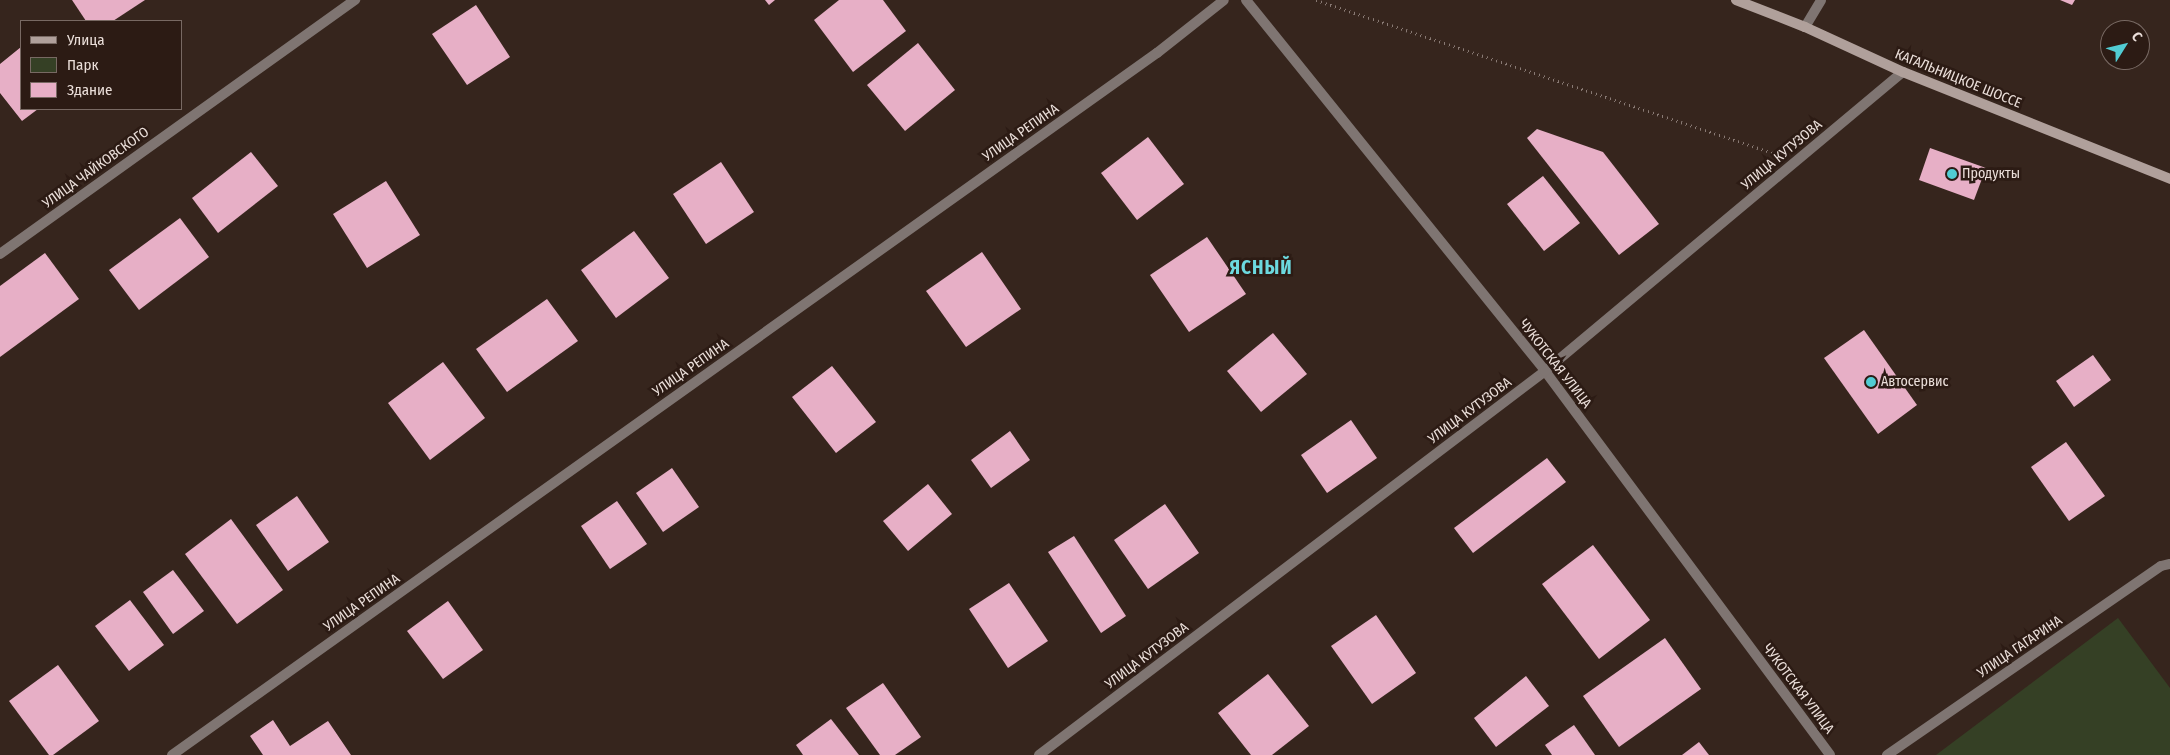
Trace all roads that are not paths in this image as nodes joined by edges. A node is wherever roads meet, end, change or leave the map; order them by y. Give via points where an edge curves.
1 (355, 0) edge
2 (1224, 0) edge
3 (1246, 0) edge
4 (1736, 0) edge
5 (1821, 0) edge
6 (1805, 27) junction
7 (1903, 72) junction
8 (2170, 179) edge
9 (0, 254) edge
10 (1545, 371) junction
11 (2170, 564) edge
12 (172, 755) edge
13 (1039, 755) edge
14 (1830, 755) edge
15 (1887, 755) edge

1 - 9 street, УЛИЦА ЧАЙКОВСКОГО
2 - 12 street, УЛИЦА РЕПИНА via 1148,59
3 - 10 street, ЧУКОТСКАЯ УЛИЦА
4 - 6 main road, КАГАЛЬНИЦКОЕ ШОССЕ
5 - 6 street
6 - 7 main road, КАГАЛЬНИЦКОЕ ШОССЕ
7 - 8 main road, КАГАЛЬНИЦКОЕ ШОССЕ
7 - 10 street, УЛИЦА КУТУЗОВА
10 - 13 street, УЛИЦА КУТУЗОВА
10 - 14 street, ЧУКОТСКАЯ УЛИЦА
11 - 15 street, УЛИЦА ГАГАРИНА via 2161,566

